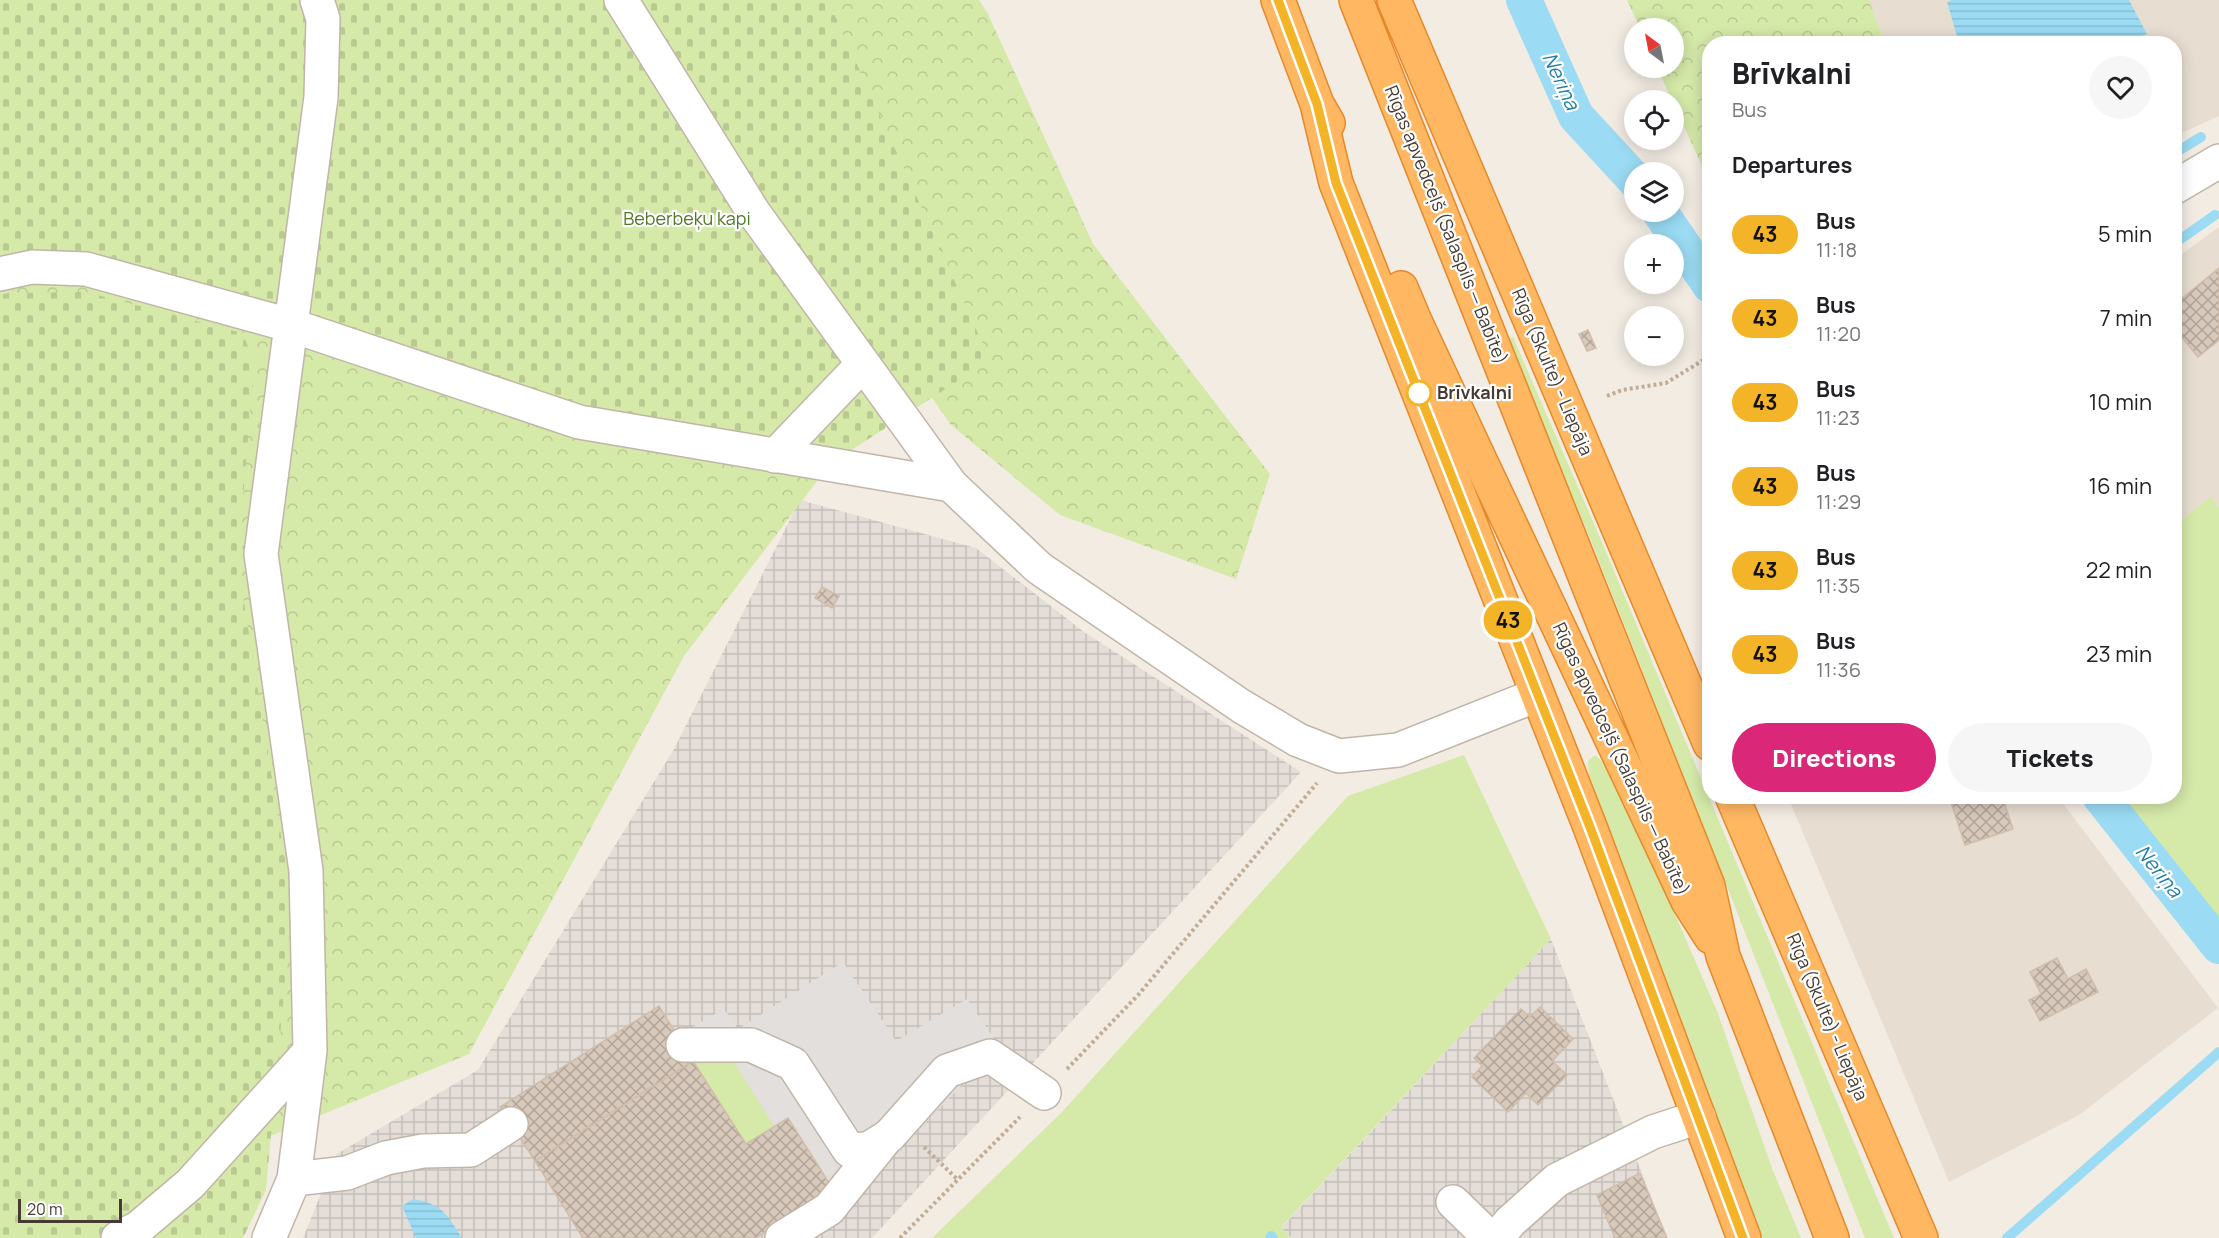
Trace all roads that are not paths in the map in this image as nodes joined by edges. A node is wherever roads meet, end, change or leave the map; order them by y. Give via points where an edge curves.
1 (317, 0) edge
2 (621, 0) edge
3 (1278, 0) edge
4 (1356, 0) edge
5 (1394, 0) edge
6 (1317, 104) junction
7 (2219, 161) edge
8 (2182, 183) edge
9 (0, 273) edge
10 (292, 326) junction
11 (863, 364) junction
12 (775, 456) junction
13 (951, 485) junction
14 (1537, 695) junction
15 (1702, 725) edge
16 (1735, 804) edge
17 (1723, 956) junction
18 (683, 1045) dead end
19 (310, 1051) junction
20 (1044, 1093) road end
21 (1699, 1117) junction
22 (511, 1125) dead end
23 (894, 1129) junction
24 (294, 1179) junction
25 (1453, 1202) dead end
26 (118, 1238) edge
27 (269, 1238) edge
28 (782, 1238) edge
29 (1490, 1238) edge
30 (1497, 1238) edge
31 (1743, 1238) edge
32 (1832, 1238) edge
33 (1921, 1238) edge

1 - 10 street via 323,19 321,97
2 - 11 street via 754,213
3 - 6 highway, Rīgas apvedceļš (Salaspils — Babīte)
4 - 17 highway, Rīgas apvedceļš (Salaspils — Babīte) via 1708,886
5 - 15 highway, Rīga (Skulte) - Liepāja
6 - 14 highway via 1336,183
6 - 17 highway, Rīgas apvedceļš (Salaspils — Babīte) via 1356,175 1414,319 1683,891
7 - 8 street
9 - 10 street via 32,267 86,269
10 - 12 street via 579,422
10 - 19 street via 261,554 306,871
11 - 12 street
11 - 13 street
12 - 13 street
13 - 14 street via 1039,568 1241,706 1298,740 1338,756 1398,750
14 - 21 highway
16 - 33 highway, Rīga (Skulte) - Liepāja
17 - 32 highway, Rīgas apvedceļš (Salaspils — Babīte)
18 - 23 street via 751,1045 793,1064 849,1150 868,1149
19 - 24 street
19 - 26 street via 190,1184 138,1228
20 - 23 street via 990,1056 947,1071
21 - 30 street via 1653,1132 1557,1179
21 - 31 highway
22 - 24 street via 471,1150 423,1151 386,1158 346,1173
23 - 28 street via 829,1209
24 - 27 street
25 - 29 street

